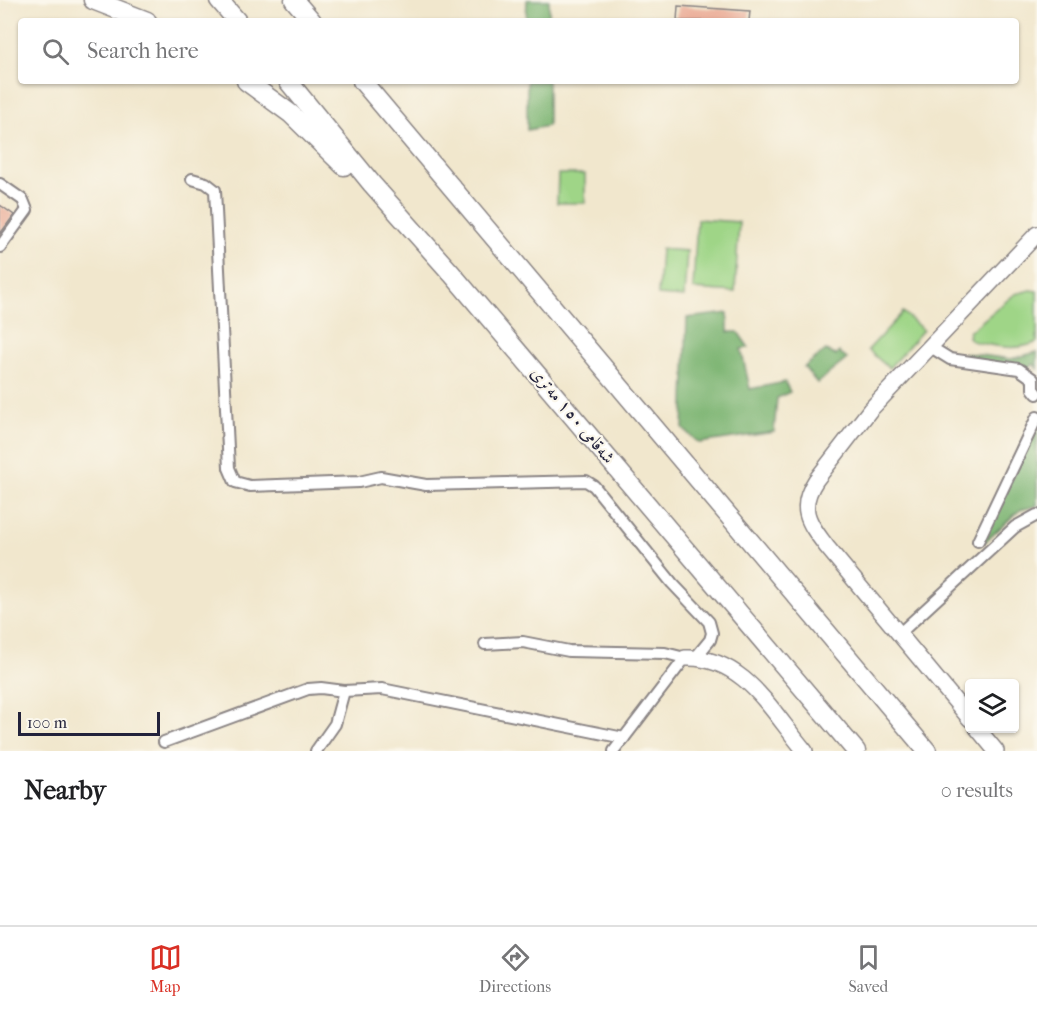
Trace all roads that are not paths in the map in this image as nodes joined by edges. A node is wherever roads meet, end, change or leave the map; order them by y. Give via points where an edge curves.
1 (93, 0) edge
2 (219, 0) edge
3 (294, 0) edge
4 (306, 0) edge
5 (139, 18) edge
6 (234, 18) edge
7 (309, 18) edge
8 (317, 18) edge
9 (250, 84) edge
10 (290, 84) edge
11 (365, 84) edge
12 (192, 179) dead end
13 (0, 184) edge
14 (1034, 242) edge
15 (0, 248) edge
16 (452, 274) junction
17 (929, 346) junction
18 (1037, 394) edge
19 (1037, 417) edge
20 (1037, 515) edge
21 (978, 541) dead end
22 (899, 634) junction
23 (485, 644) dead end
24 (691, 657) junction
25 (344, 691) junction
26 (965, 714) edge
27 (980, 733) edge
28 (624, 738) junction
29 (164, 742) dead end
30 (316, 751) edge
31 (614, 751) edge
32 (805, 751) edge
33 (856, 751) edge
34 (927, 751) edge
35 (996, 751) edge

1 - 5 highway
2 - 6 highway
3 - 7 highway
4 - 8 highway
9 - 16 highway via 291,114
10 - 16 highway, شەقامی ١٥٠ مەتری
11 - 34 highway
12 - 24 street via 215,190 229,468 235,482 250,486 359,482 381,477 411,484 590,482 709,622 710,640
13 - 15 street via 23,200 27,210
14 - 17 street
16 - 33 highway, شەقامی ١٥٠ مەتری
17 - 18 street via 950,359 1019,369 1033,379
17 - 22 street via 856,427 808,492 806,505 808,519 821,539
19 - 21 street
20 - 22 street via 1015,527
22 - 26 street
23 - 24 street via 523,642 569,651
24 - 28 street
24 - 32 street via 718,661 737,672
25 - 28 street via 382,688
25 - 29 street via 308,689
25 - 30 street via 335,724
27 - 35 street
28 - 31 street

